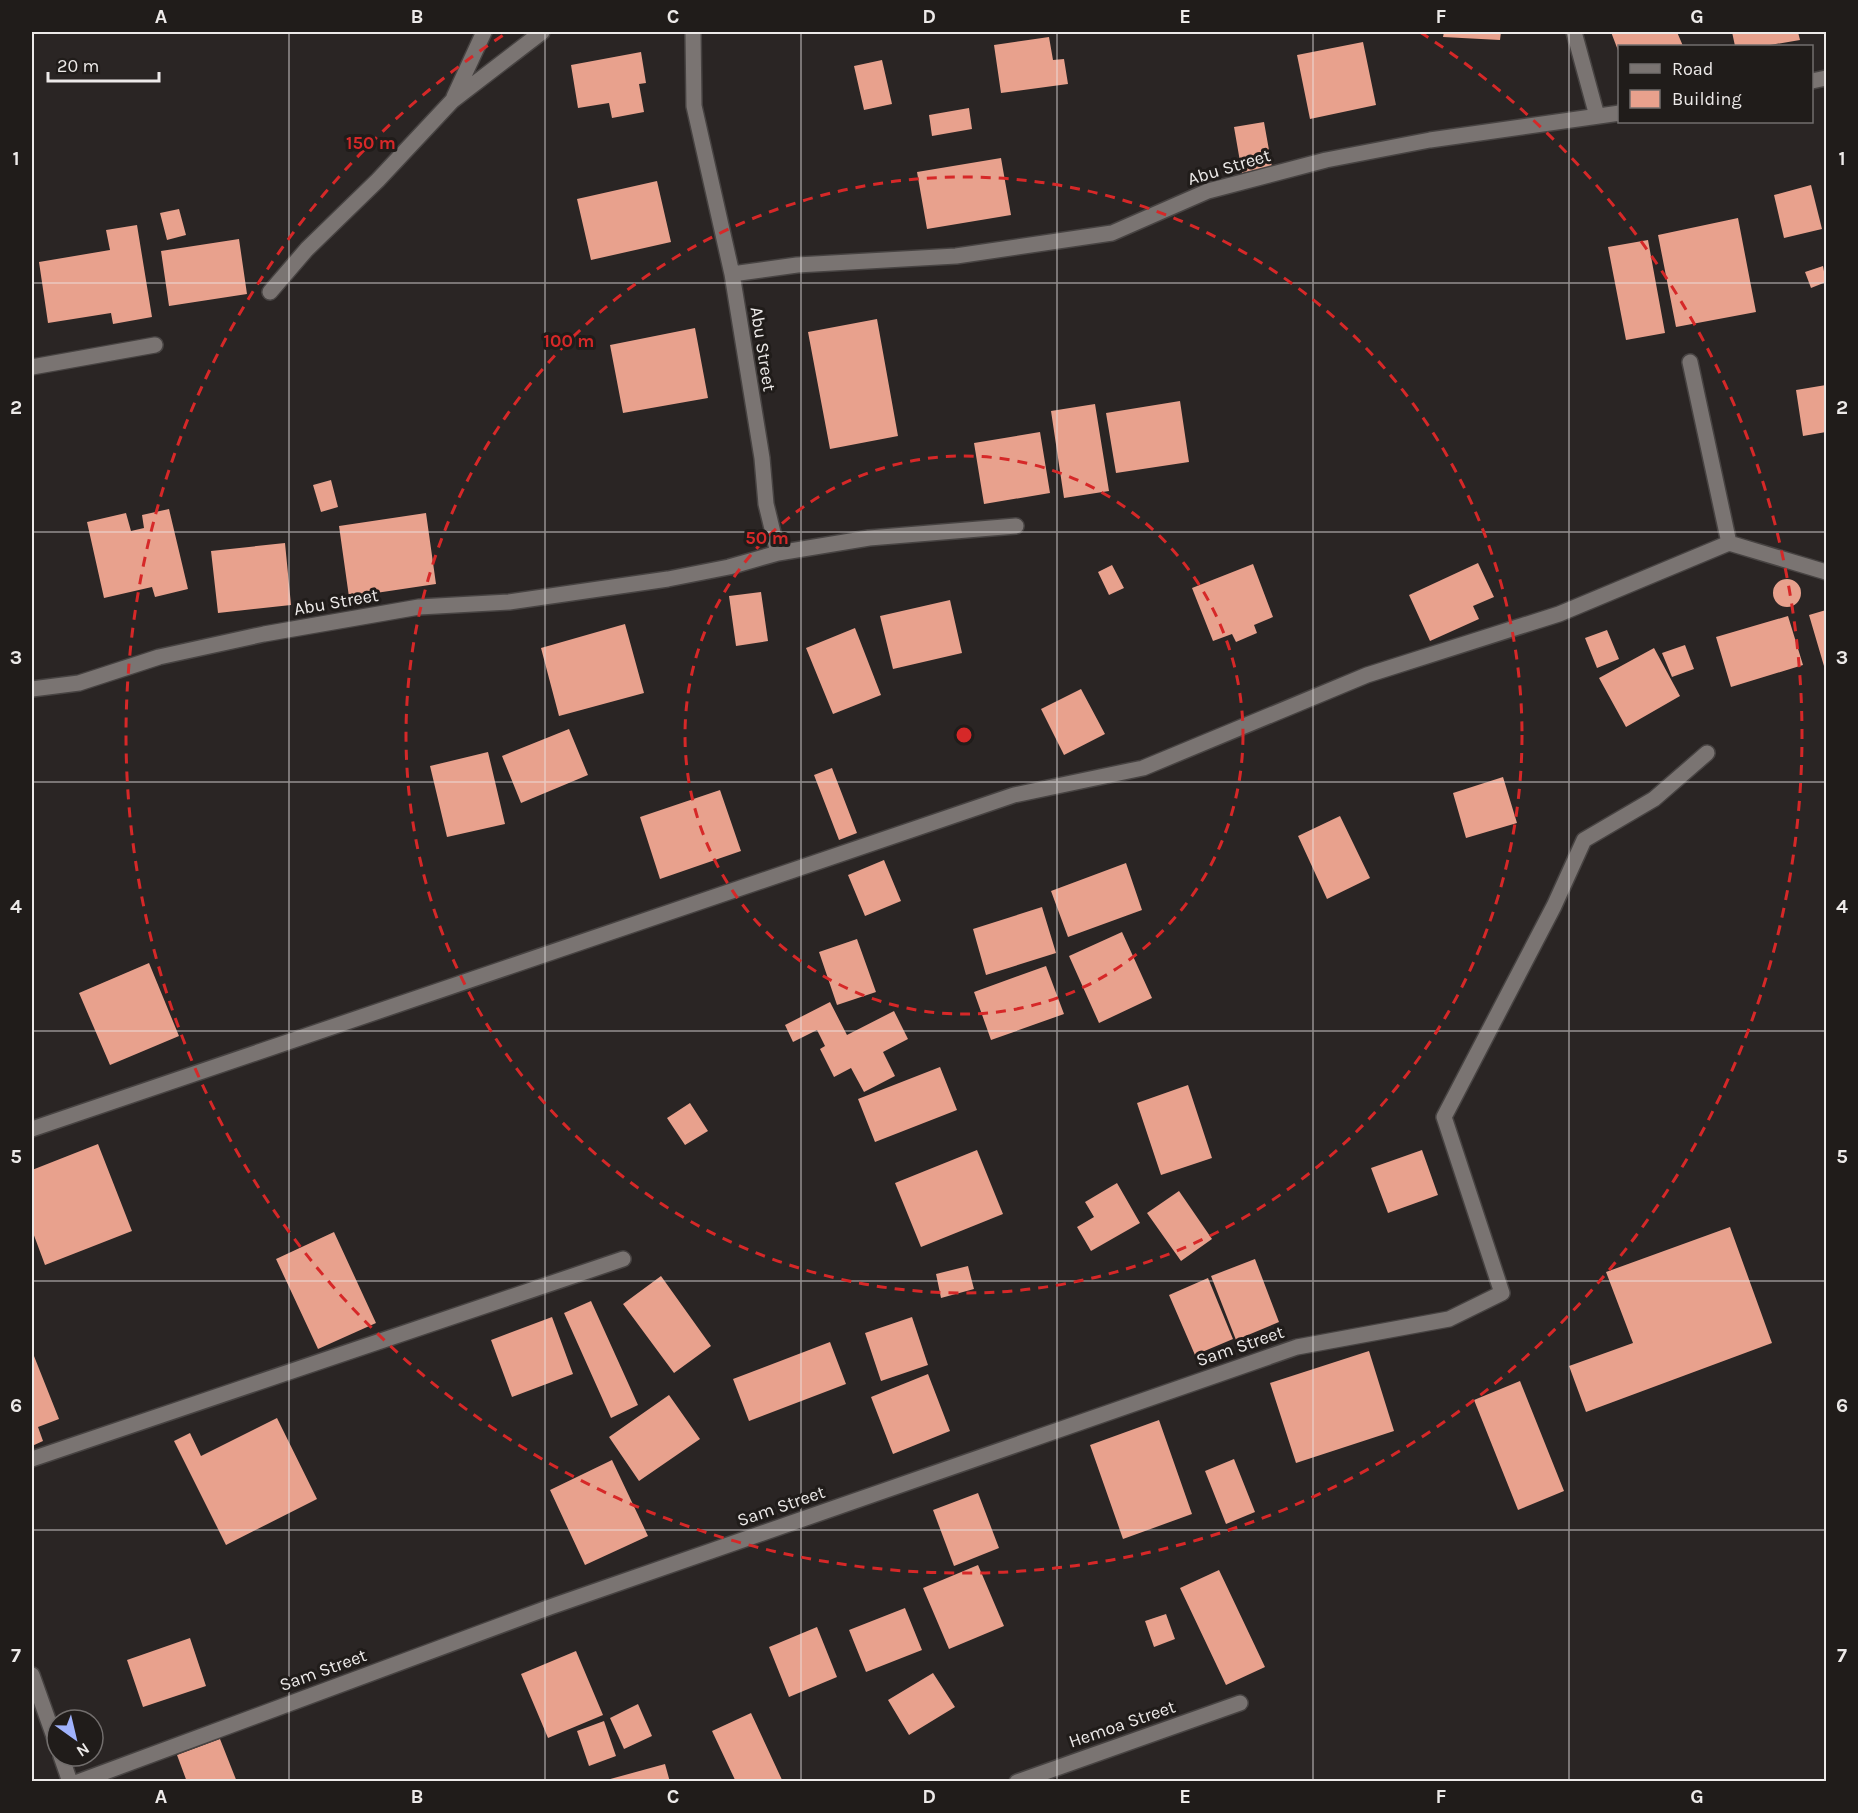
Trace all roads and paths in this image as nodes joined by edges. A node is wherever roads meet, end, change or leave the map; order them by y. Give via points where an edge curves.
1 (484, 32) edge
2 (542, 32) edge
3 (693, 32) edge
4 (1574, 32) edge
5 (452, 101) junction
6 (1618, 113) edge
7 (1597, 116) junction
8 (732, 274) junction
9 (270, 292) dead end
10 (155, 345) dead end
11 (1690, 362) dead end
12 (32, 367) edge
13 (1016, 526) dead end
14 (1729, 543) junction
15 (778, 553) junction
16 (1827, 572) edge
17 (32, 689) edge
18 (1707, 753) dead end
19 (32, 1129) edge
20 (623, 1259) dead end
21 (32, 1459) edge
22 (32, 1675) edge
23 (1240, 1703) dead end
24 (45, 1711) edge
25 (78, 1782) edge
26 (1017, 1782) edge

1 - 5 street
2 - 5 street
3 - 8 street via 694,106
4 - 7 street
5 - 9 street via 306,249
6 - 7 street, Abu Street
7 - 8 street, Abu Street via 1430,140 1326,160 1208,191 1112,233 956,256 797,265
8 - 15 street, Abu Street via 766,504
10 - 12 street
11 - 14 street
13 - 15 street via 869,538
14 - 16 street
14 - 19 street via 1559,614 1367,675 1143,768 1014,795
15 - 17 street, Abu Street via 668,579 509,603 419,607 264,634 159,657 78,683
18 - 25 street, Sam Street via 1653,799 1584,840 1444,1117 1502,1293 1449,1319 1297,1347 550,1607
20 - 21 street
22 - 24 street
23 - 26 street, Hemoa Street

